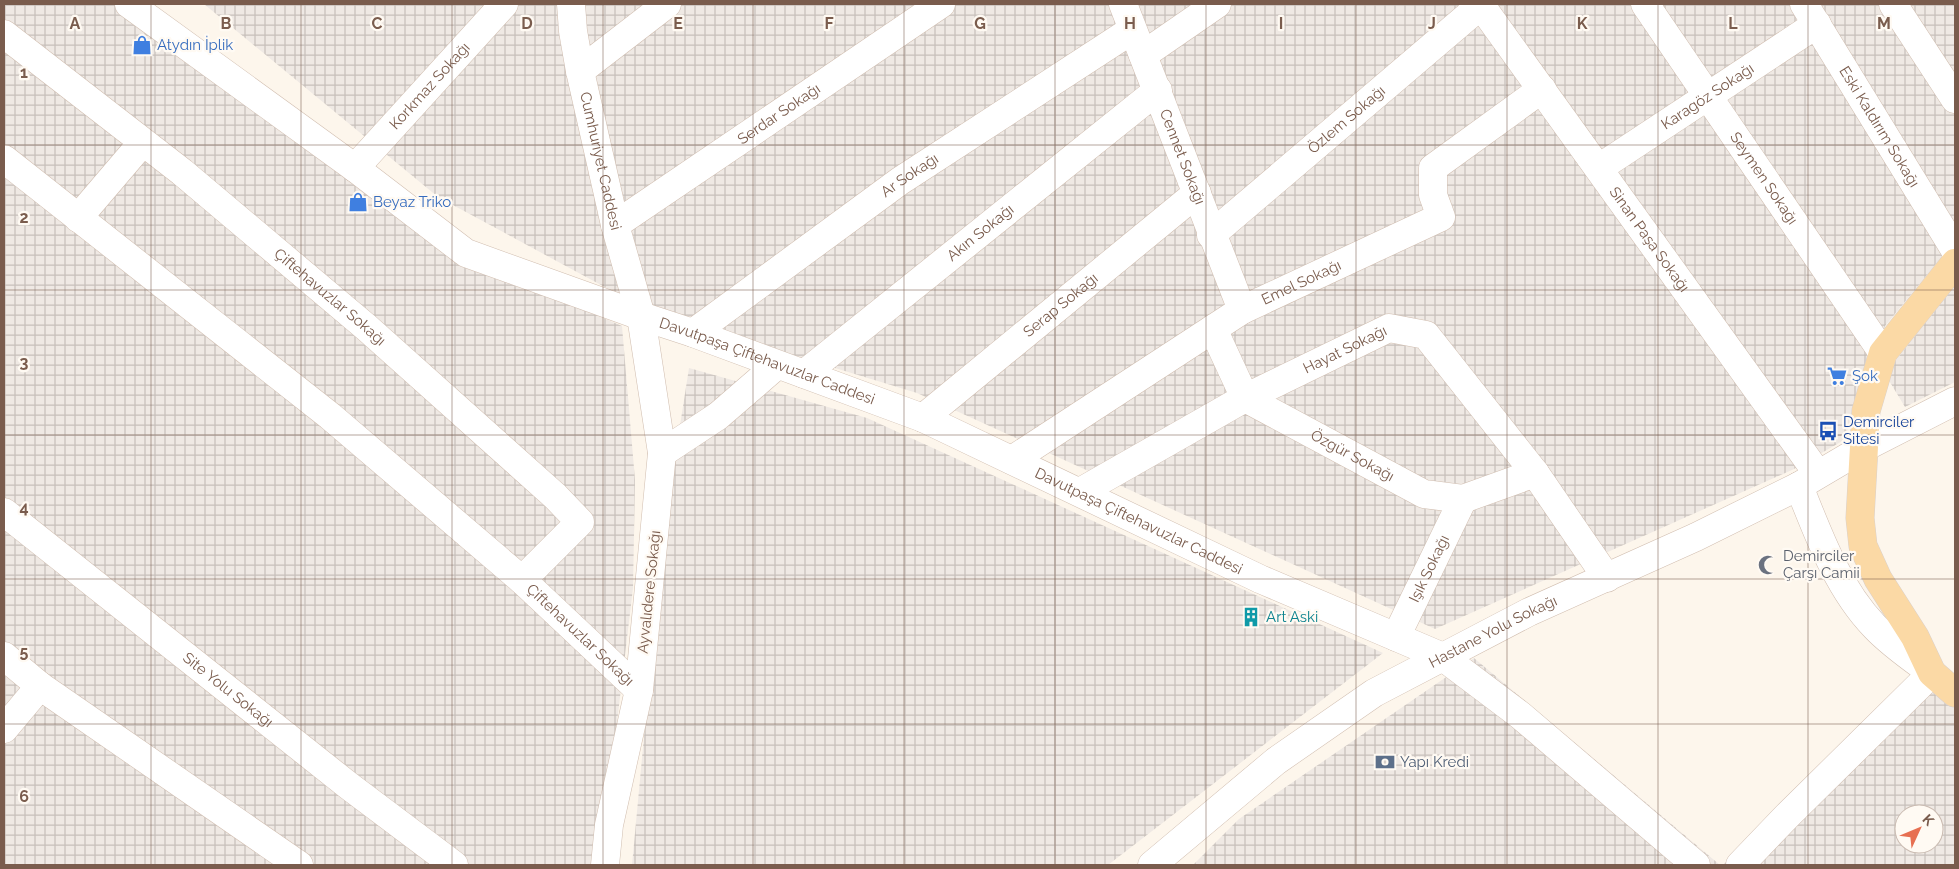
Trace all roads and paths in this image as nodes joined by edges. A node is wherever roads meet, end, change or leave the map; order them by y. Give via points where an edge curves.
1 (129, 4) edge
2 (504, 4) edge
3 (572, 4) edge
4 (667, 4) edge
5 (941, 4) edge
6 (1122, 4) edge
7 (1217, 4) edge
8 (1480, 4) edge
9 (1645, 4) edge
10 (1893, 4) edge
11 (1810, 14) edge
12 (1132, 30) junction
13 (4, 34) edge
14 (1143, 55) junction
15 (580, 71) junction
16 (1542, 89) junction
17 (1158, 90) junction
18 (1706, 97) junction
19 (1955, 100) edge
20 (142, 143) junction
21 (4, 158) edge
22 (356, 168) junction
23 (1599, 168) junction
24 (1197, 193) junction
25 (78, 218) junction
26 (615, 224) junction
27 (1211, 235) junction
28 (1955, 250) edge
29 (1955, 263) edge
30 (1242, 310) junction
31 (641, 316) junction
32 (1213, 329) junction
33 (693, 332) junction
34 (1883, 353) junction
35 (777, 365) junction
36 (804, 374) junction
37 (1245, 398) junction
38 (1955, 401) edge
39 (923, 418) junction
40 (1865, 447) junction
41 (662, 453) junction
42 (1012, 460) junction
43 (1535, 473) junction
44 (1809, 480) junction
45 (1080, 492) junction
46 (1463, 499) junction
47 (4, 512) edge
48 (1607, 578) junction
49 (522, 580) junction
50 (1396, 637) junction
51 (4, 656) edge
52 (1443, 656) junction
53 (1932, 673) junction
54 (40, 686) junction
55 (639, 690) junction
56 (1955, 693) edge
57 (4, 728) edge
58 (1747, 863) edge
59 (299, 865) edge
60 (454, 865) edge
61 (605, 865) edge
62 (1152, 865) edge
63 (1696, 865) edge

1 - 22 street, Davutpaşa Çiftehavuzlar Caddesi
2 - 22 street, Korkmaz Sokağı
3 - 15 street, Cumhuriyet Caddesi
4 - 15 street
5 - 26 street, Serdar Sokağı
6 - 12 street, Cennet Sokağı
7 - 14 street
8 - 16 street, Sinan Paşa Sokağı
8 - 27 street, Özlem Sokağı
9 - 18 street, Seymen Sokağı
10 - 19 street
11 - 18 street, Karagöz Sokağı
11 - 28 street, Eski Kaldırım Sokağı
12 - 14 street, Cennet Sokağı
12 - 33 street, Ar Sokağı via 900,181
13 - 20 street, Çiftehavuzlar Sokağı
14 - 17 street, Cennet Sokağı
15 - 26 street, Cumhuriyet Caddesi
16 - 23 street, Sinan Paşa Sokağı
16 - 30 street, Emel Sokağı via 1433,168 1433,195 1441,217
17 - 24 street, Cennet Sokağı
17 - 36 street, Akın Sokağı
18 - 23 street, Karagöz Sokağı
18 - 34 street, Seymen Sokağı
20 - 25 street
20 - 49 street, Çiftehavuzlar Sokağı via 182,172 366,327 580,522
21 - 25 street, Çiftehavuzlar Sokağı
22 - 31 street, Davutpaşa Çiftehavuzlar Caddesi via 466,253
23 - 44 street, Sinan Paşa Sokağı
24 - 27 street, Cennet Sokağı
24 - 39 street, Serap Sokağı
25 - 49 street, Çiftehavuzlar Sokağı via 330,416
26 - 31 street, Cumhuriyet Caddesi
27 - 30 street, Cennet Sokağı
29 - 34 main road
30 - 32 street, Emel Sokağı
31 - 33 street, Davutpaşa Çiftehavuzlar Caddesi
31 - 41 street, Ayvalıdere Sokağı
32 - 37 street
32 - 42 street, Emel Sokağı
33 - 35 street, Davutpaşa Çiftehavuzlar Caddesi
34 - 40 main road via 1866,411
35 - 36 street, Davutpaşa Çiftehavuzlar Caddesi
35 - 41 street via 718,416
36 - 39 street, Davutpaşa Çiftehavuzlar Caddesi
37 - 43 street, Hayat Sokağı via 1389,328 1426,336
37 - 45 street, Hayat Sokağı
37 - 46 street, Özgür Sokağı via 1424,494
38 - 40 street, Hastane Yolu Sokağı
39 - 42 street, Davutpaşa Çiftehavuzlar Caddesi
40 - 44 street, Hastane Yolu Sokağı
40 - 53 main road via 1860,518 1863,546 1878,579 1915,637
41 - 55 street, Ayvalıdere Sokağı
42 - 45 street, Davutpaşa Çiftehavuzlar Caddesi
43 - 46 street, Özgür Sokağı
43 - 48 street, Hayat Sokağı
44 - 48 street, Hastane Yolu Sokağı
44 - 53 street, Sinan Paşa Sokağı via 1820,538 1860,609 1875,627
45 - 50 street, Davutpaşa Çiftehavuzlar Caddesi via 1260,579
46 - 50 street, Işık Sokağı
47 - 60 street, Site Yolu Sokağı via 349,786
48 - 52 street, Hastane Yolu Sokağı via 1529,612
49 - 55 street, Çiftehavuzlar Sokağı
50 - 52 street, Davutpaşa Çiftehavuzlar Caddesi
51 - 54 street
52 - 62 street, Hastane Yolu Sokağı via 1374,693 1276,762
52 - 63 street, Davutpaşa Çiftehavuzlar Caddesi via 1520,715
53 - 56 main road
53 - 58 street via 1786,816
54 - 57 street
54 - 59 street
55 - 61 street, Ayvalıdere Sokağı via 609,824

